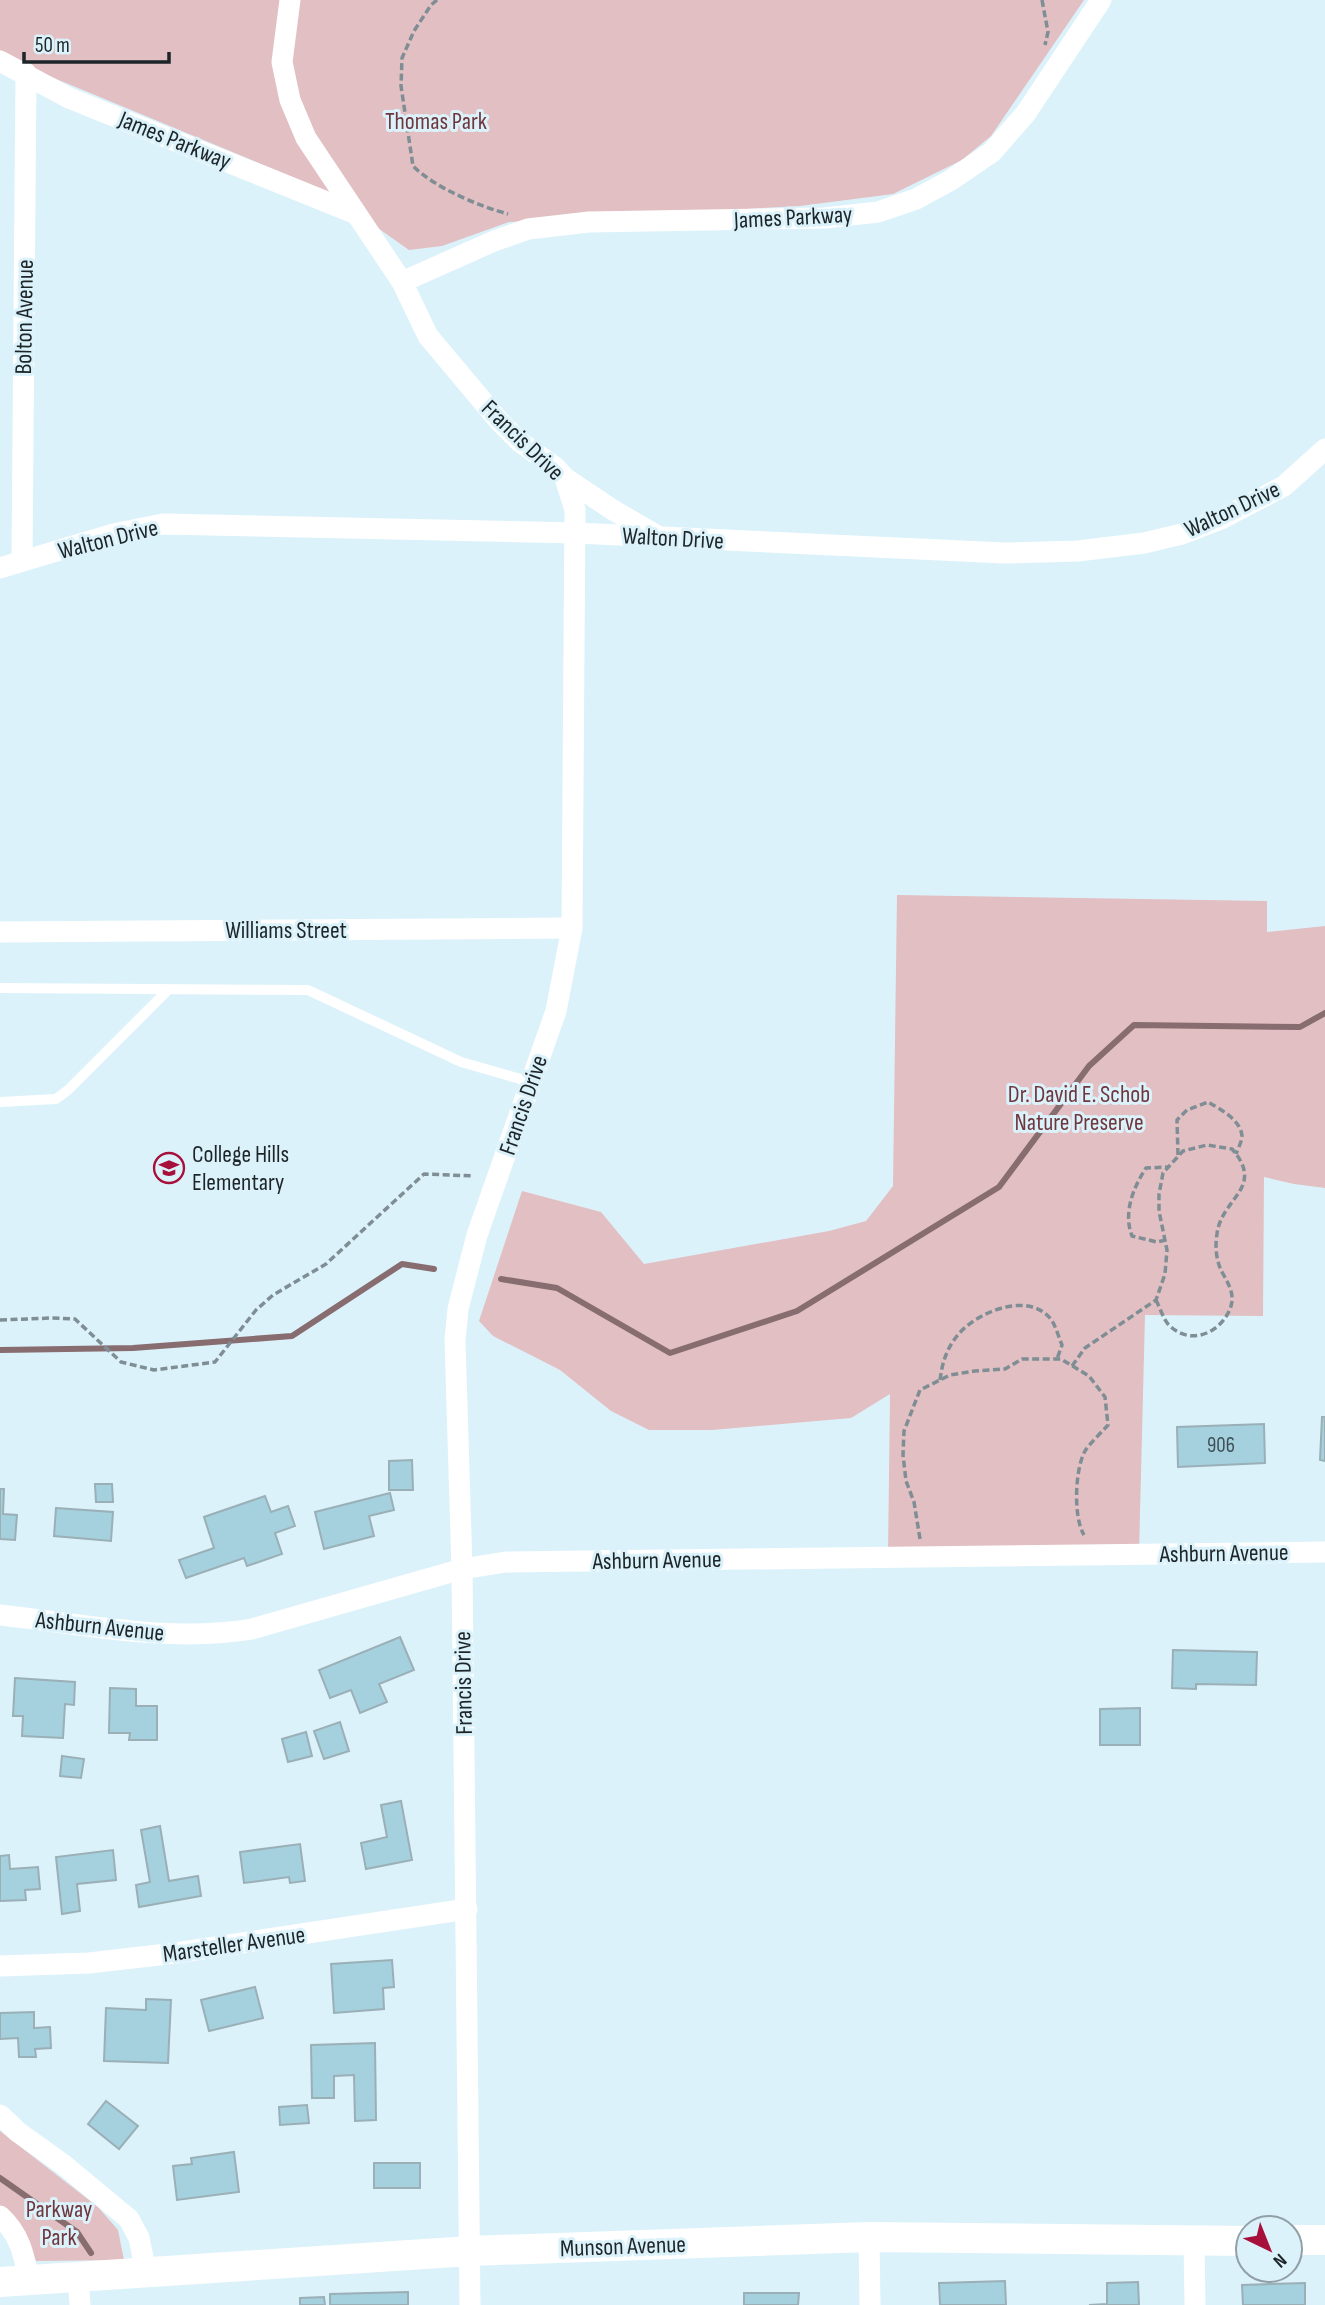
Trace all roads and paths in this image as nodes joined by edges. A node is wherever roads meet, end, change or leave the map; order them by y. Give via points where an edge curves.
1 (290, 0) edge
2 (438, 0) edge
3 (1042, 0) edge
4 (1101, 0) edge
5 (1045, 45) dead end
6 (0, 61) edge
7 (26, 74) junction
8 (354, 213) junction
9 (510, 215) dead end
10 (402, 282) junction
11 (1325, 449) edge
12 (565, 478) junction
13 (576, 533) junction
14 (661, 537) junction
15 (22, 561) junction
16 (0, 568) edge
17 (572, 928) junction
18 (0, 932) edge
19 (0, 988) edge
20 (168, 990) junction
21 (531, 1082) junction
22 (0, 1102) edge
23 (1236, 1154) junction
24 (1178, 1157) junction
25 (1169, 1167) junction
26 (474, 1176) dead end
27 (1166, 1240) junction
28 (1156, 1300) junction
29 (0, 1320) edge
30 (1058, 1359) junction
31 (1072, 1366) junction
32 (940, 1380) junction
33 (1325, 1552) edge
34 (1096, 1554) junction
35 (920, 1556) junction
36 (462, 1569) junction
37 (0, 1615) edge
38 (467, 1909) junction
39 (0, 1966) edge
40 (0, 2115) edge
41 (0, 2217) edge
42 (869, 2238) junction
43 (1304, 2240) edge
44 (1325, 2240) edge
45 (1194, 2241) junction
46 (1234, 2241) edge
47 (470, 2250) junction
48 (146, 2272) junction
49 (78, 2275) junction
50 (29, 2280) junction
51 (0, 2282) edge
52 (80, 2305) edge
53 (470, 2305) edge
54 (870, 2305) edge
55 (1195, 2305) edge

1 - 8 street, Francis Drive via 282,62 290,100 306,138
2 - 9 path via 414,31 402,58 401,86 413,166 422,176
3 - 5 path via 1048,33
4 - 10 street, James Parkway via 1027,113 992,152 916,199 878,212 824,219 589,222 528,229
6 - 7 street, James Parkway
7 - 8 street, James Parkway via 69,98
7 - 15 street, Bolton Avenue
8 - 10 street, Francis Drive
10 - 12 street, Francis Drive via 441,353 500,422
11 - 14 street, Walton Drive via 1284,486 1260,500 1208,524 1144,543 1005,554
12 - 13 street, Francis Drive via 575,510
12 - 14 street
13 - 14 street, Walton Drive
13 - 15 street, Walton Drive via 163,524
13 - 17 street, Francis Drive
15 - 16 street, Walton Drive
17 - 18 street, Williams Street
17 - 21 street, Francis Drive via 556,1011
19 - 20 lane
20 - 21 lane via 308,990 461,1062
20 - 22 lane via 56,1099
21 - 36 street, Francis Drive via 477,1235 458,1309
23 - 24 path via 1208,1144 1183,1151
23 - 24 path via 1242,1136 1237,1124 1208,1102 1187,1110 1177,1120
23 - 28 path via 1243,1162 1245,1183 1222,1217 1216,1253 1232,1293 1231,1306 1216,1330 1201,1336 1176,1331
24 - 25 path
25 - 27 path via 1163,1172 1159,1194
25 - 27 path via 1146,1168 1136,1184 1127,1224 1132,1236
26 - 29 path via 424,1174 326,1264 256,1310 215,1362 154,1370 121,1362 75,1320
27 - 28 path via 1165,1274
28 - 31 path via 1085,1348
30 - 31 path
30 - 32 path via 1022,1359 1005,1369
30 - 32 path via 1062,1345 1049,1316 1034,1307 1016,1305 989,1311 956,1336 944,1358
31 - 34 path via 1088,1376 1105,1397 1108,1425 1085,1452 1076,1489 1079,1526
32 - 35 path via 920,1390 904,1431 902,1455
33 - 34 street, Ashburn Avenue
34 - 35 street, Ashburn Avenue
35 - 36 street, Ashburn Avenue via 506,1562
36 - 37 street, Ashburn Avenue via 222,1634 181,1635
36 - 38 street, Francis Drive
38 - 39 street, Marsteller Avenue via 176,1953 89,1963
38 - 47 street, Francis Drive
40 - 48 street via 129,2219 139,2238
41 - 50 street via 21,2244
42 - 45 street, Munson Avenue
42 - 47 street, Munson Avenue
42 - 54 street
43 - 44 street
45 - 46 street, Munson Avenue
45 - 55 street
47 - 48 street, Munson Avenue
47 - 53 street, Francis Drive
48 - 49 street, Munson Avenue
49 - 50 street, Munson Avenue
49 - 52 street
50 - 51 street, Munson Avenue

